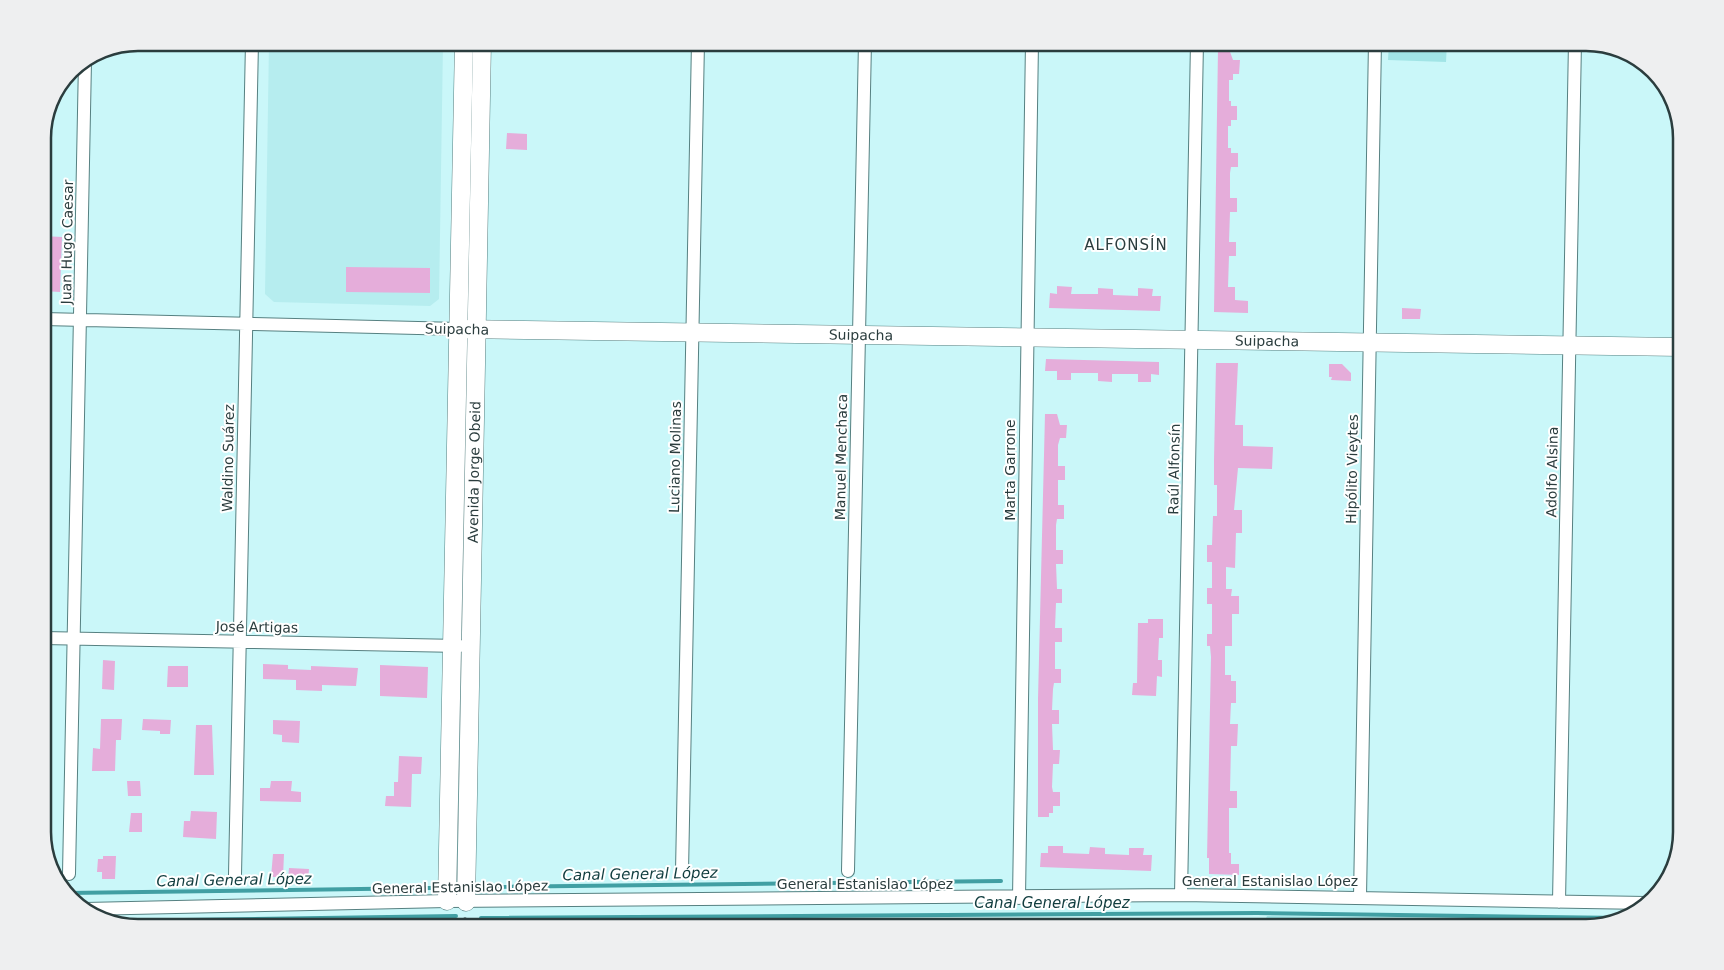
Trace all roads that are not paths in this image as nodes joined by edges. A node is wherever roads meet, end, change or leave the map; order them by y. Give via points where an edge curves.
1 (252, 51) edge
2 (464, 51) edge
3 (482, 51) edge
4 (698, 51) edge
5 (865, 51) edge
6 (1032, 51) edge
7 (1197, 51) edge
8 (1376, 51) edge
9 (1575, 51) edge
10 (85, 70) edge
11 (51, 319) edge
12 (80, 320) junction
13 (246, 324) junction
14 (459, 329) junction
15 (476, 329) junction
16 (692, 332) junction
17 (859, 335) junction
18 (1026, 337) junction
19 (1191, 340) junction
20 (1370, 342) junction
21 (1569, 345) junction
22 (1673, 347) edge
23 (51, 638) edge
24 (74, 638) junction
25 (240, 642) junction
26 (452, 646) junction
27 (470, 646) junction
28 (848, 871) dead end
29 (682, 872) dead end
30 (69, 874) dead end
31 (235, 875) dead end
32 (1181, 896) junction
33 (1360, 897) junction
34 (1019, 898) junction
35 (447, 902) junction
36 (466, 902) junction
37 (1559, 902) junction
38 (1636, 903) edge
39 (98, 909) edge

1 - 13 street, Waldino Suárez
2 - 14 main road, Avenida Jorge Obeid
3 - 15 main road, Avenida Jorge Obeid
4 - 16 street, Luciano Molinas
5 - 17 street, Manuel Menchaca
6 - 18 street, Marta Garrone
7 - 19 street, Raúl Alfonsín
8 - 20 street, Hipólito Vieytes
9 - 21 street, Adolfo Alsina
10 - 12 street, Juan Hugo Caesar
11 - 12 street, Suipacha
12 - 13 street, Suipacha
12 - 24 street, Juan Hugo Caesar
13 - 14 street, Suipacha
13 - 25 street, Waldino Suárez
14 - 15 main road, Suipacha
14 - 26 main road, Avenida Jorge Obeid
15 - 16 main road, Suipacha
15 - 27 main road, Avenida Jorge Obeid
16 - 17 main road, Suipacha
16 - 29 street, Luciano Molinas
17 - 18 main road, Suipacha
17 - 28 street, Manuel Menchaca
18 - 19 main road, Suipacha
18 - 34 street, Marta Garrone
19 - 20 main road, Suipacha
19 - 32 street, Raúl Alfonsín
20 - 21 main road, Suipacha
20 - 33 street, Hipólito Vieytes
21 - 22 main road, Suipacha
21 - 37 street, Adolfo Alsina
23 - 24 street, José Artigas
24 - 25 street, José Artigas
24 - 30 street, Juan Hugo Caesar
25 - 26 street, José Artigas
25 - 31 street, Waldino Suárez
26 - 27 street, José Artigas
26 - 35 main road, Avenida Jorge Obeid
27 - 36 main road, Avenida Jorge Obeid
32 - 33 street, General Estanislao López
32 - 34 street, General Estanislao López
33 - 37 street, General Estanislao López
34 - 36 street, General Estanislao López
35 - 36 street, General Estanislao López
35 - 39 street, General Estanislao López
37 - 38 street, General Estanislao López

